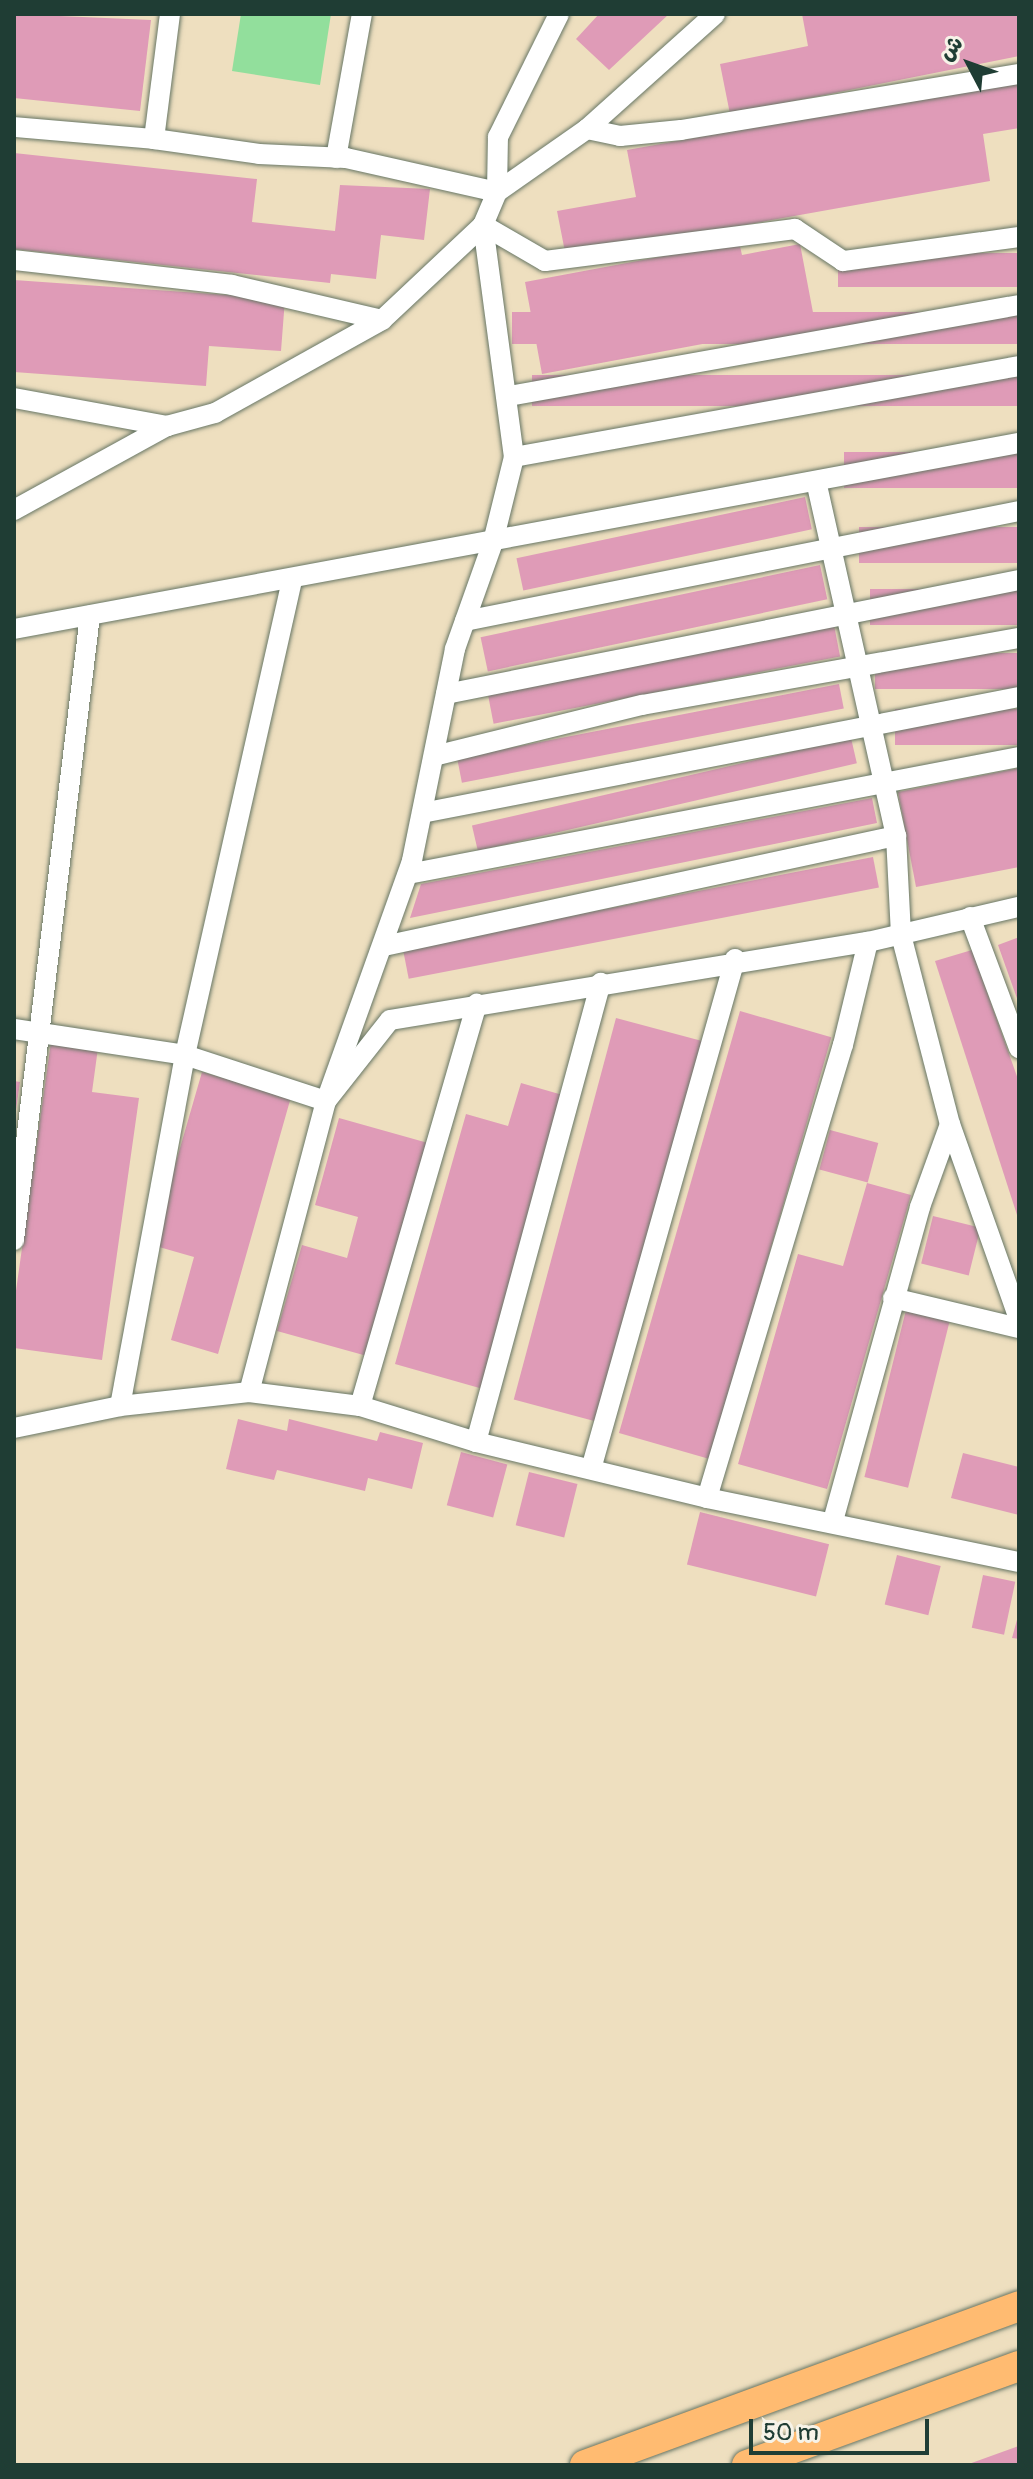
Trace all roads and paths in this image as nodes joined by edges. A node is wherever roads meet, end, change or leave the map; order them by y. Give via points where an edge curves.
1 (170, 14) edge
2 (362, 14) edge
3 (715, 14) edge
4 (560, 18) edge
5 (1019, 74) edge
6 (14, 127) edge
7 (587, 129) junction
8 (154, 139) junction
9 (336, 158) junction
10 (497, 192) junction
11 (483, 225) junction
12 (1019, 237) edge
13 (14, 260) edge
14 (1019, 305) edge
15 (382, 320) junction
16 (1019, 366) edge
17 (509, 396) junction
18 (14, 398) edge
19 (167, 426) junction
20 (1019, 443) edge
21 (514, 457) junction
22 (816, 481) junction
23 (14, 510) edge
24 (1019, 511) edge
25 (493, 542) junction
26 (831, 546) junction
27 (292, 579) junction
28 (1019, 580) edge
29 (846, 614) junction
30 (90, 616) junction
31 (465, 621) junction
32 (14, 629) edge
33 (1019, 638) edge
34 (858, 667) junction
35 (446, 694) junction
36 (1019, 697) edge
37 (872, 726) junction
38 (434, 756) junction
39 (1019, 757) edge
40 (884, 783) junction
41 (422, 813) junction
42 (896, 836) junction
43 (408, 874) junction
44 (1019, 907) edge
45 (970, 917) junction
46 (901, 935) junction
47 (868, 942) junction
48 (384, 946) junction
49 (735, 959) junction
50 (601, 983) junction
51 (477, 1004) junction
52 (14, 1029) edge
53 (36, 1032) junction
54 (1019, 1048) edge
55 (185, 1055) junction
56 (326, 1101) junction
57 (950, 1124) junction
58 (14, 1240) edge
59 (893, 1298) junction
60 (1019, 1319) edge
61 (1019, 1328) edge
62 (249, 1392) junction
63 (120, 1406) junction
64 (360, 1406) junction
65 (14, 1428) edge
66 (476, 1442) junction
67 (591, 1469) junction
68 (707, 1498) junction
69 (833, 1521) junction
70 (1019, 1562) edge
71 (1019, 2306) edge
72 (1019, 2366) edge
73 (585, 2465) edge
74 (747, 2465) edge

1 - 8 street
2 - 9 street
3 - 7 street
4 - 10 street via 498,137
5 - 7 street via 681,130 620,136
6 - 8 street
7 - 10 street
8 - 9 street via 259,154
9 - 10 street
10 - 11 street
11 - 12 street via 545,261 795,229 843,261
11 - 15 street
11 - 17 street
13 - 15 street via 232,285
14 - 17 street
15 - 19 street via 215,413
16 - 21 street
17 - 21 street
18 - 19 street
19 - 23 street
20 - 22 street
21 - 25 street
22 - 25 street
22 - 26 street
24 - 26 street
25 - 27 street
25 - 31 street
26 - 29 street
26 - 31 street
27 - 30 street
27 - 55 street
28 - 29 street
29 - 34 street
29 - 35 street
30 - 32 street
30 - 53 street
31 - 35 street
33 - 34 street
34 - 37 street
34 - 38 street via 642,705
35 - 38 street
36 - 37 street
37 - 40 street
37 - 41 street
38 - 41 street
39 - 40 street
40 - 42 street
40 - 43 street
41 - 43 street
42 - 46 street
42 - 48 street
43 - 48 street
44 - 45 street
45 - 46 street
45 - 54 street
46 - 47 street
46 - 57 street
47 - 49 street
47 - 68 street via 843,1045
48 - 56 street
49 - 50 street
49 - 67 street
50 - 51 street
50 - 66 street
51 - 56 street via 390,1020
51 - 64 street
52 - 53 street
53 - 55 street
53 - 58 street
55 - 56 street
55 - 63 street
56 - 62 street
57 - 59 street
57 - 60 street
59 - 61 street
59 - 69 street
62 - 63 street
62 - 64 street
63 - 65 street
64 - 66 street
66 - 67 street
67 - 68 street
68 - 69 street
69 - 70 street
71 - 73 main road
72 - 74 main road

